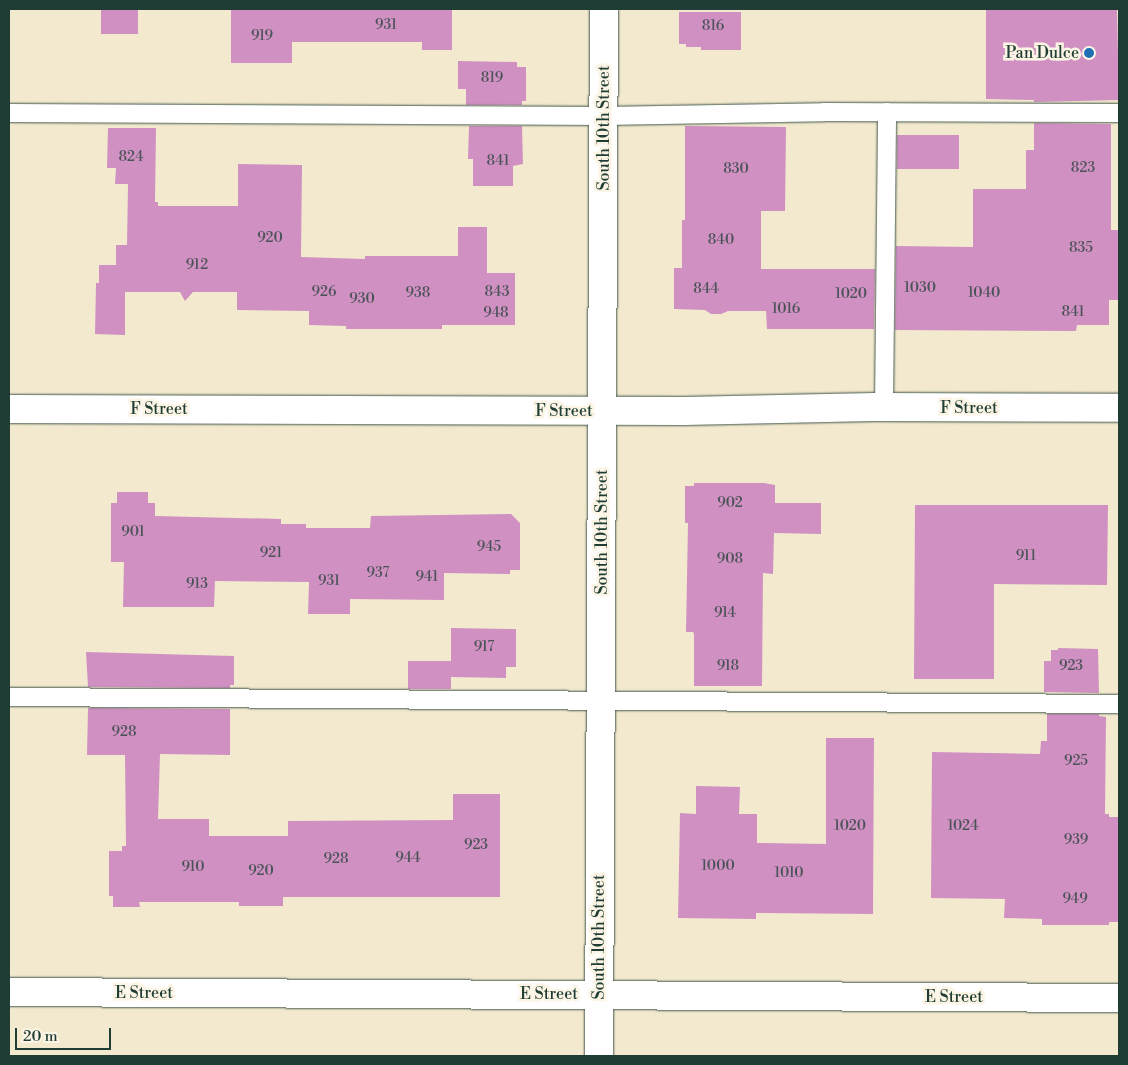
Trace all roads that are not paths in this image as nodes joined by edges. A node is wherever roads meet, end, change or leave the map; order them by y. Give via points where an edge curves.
1 (604, 9) edge
2 (887, 112) junction
3 (9, 113) edge
4 (1119, 113) edge
5 (603, 116) junction
6 (884, 407) junction
7 (1119, 408) edge
8 (9, 410) edge
9 (603, 411) junction
10 (9, 697) edge
11 (600, 701) junction
12 (1119, 704) edge
13 (9, 992) edge
14 (599, 994) junction
15 (1119, 998) edge
16 (599, 1056) edge

1 - 5 street, South 10th Street
2 - 4 lane
2 - 5 lane
2 - 6 lane
3 - 5 lane
5 - 9 street, South 10th Street
6 - 7 street, F Street
6 - 9 street, F Street
8 - 9 street, F Street
9 - 11 street, South 10th Street
10 - 11 lane
11 - 12 lane
11 - 14 street, South 10th Street
13 - 14 street, E Street
14 - 15 street, E Street
14 - 16 street, South 10th Street

